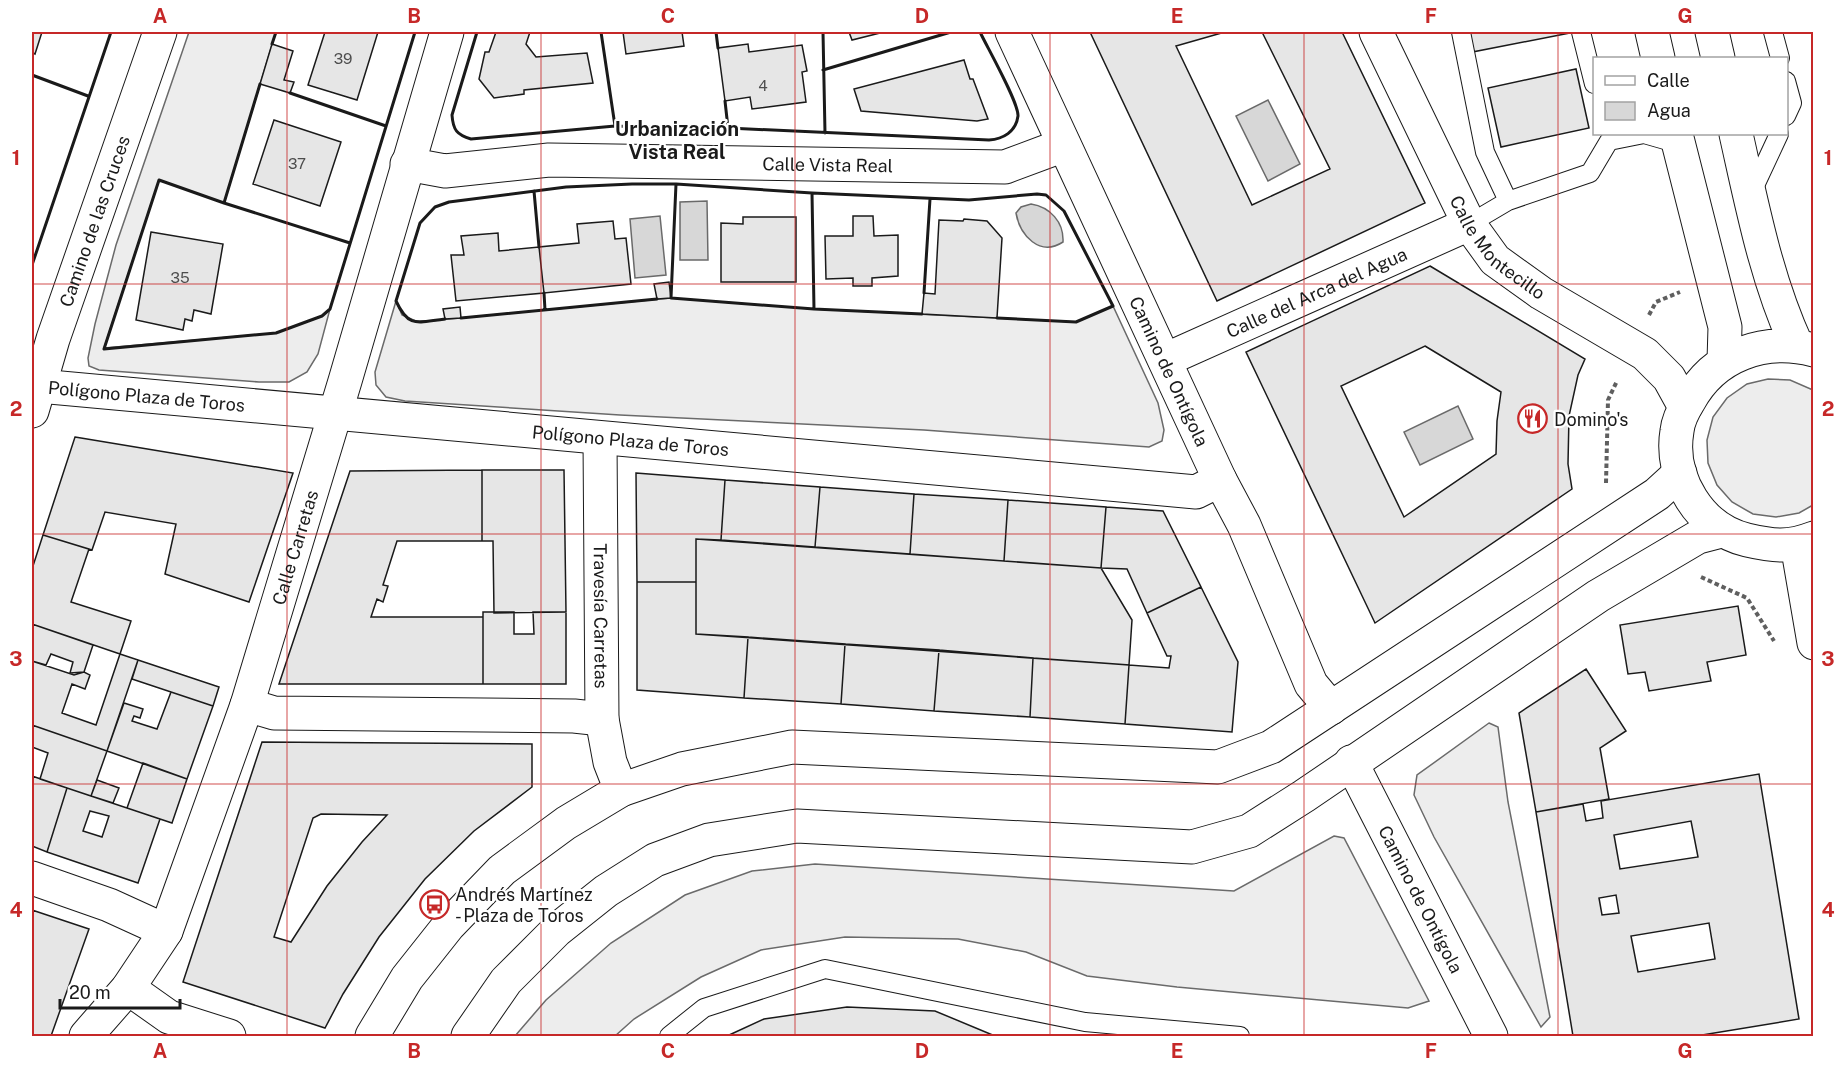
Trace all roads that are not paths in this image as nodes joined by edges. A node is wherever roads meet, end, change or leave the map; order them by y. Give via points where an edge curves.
1 (160, 32) edge
2 (447, 32) edge
3 (1012, 32) edge
4 (1376, 32) edge
5 (1461, 32) edge
6 (1581, 32) edge
7 (1652, 32) edge
8 (1712, 32) edge
9 (1773, 32) edge
10 (1658, 57) edge
11 (1718, 57) edge
12 (1780, 57) edge
13 (1593, 80) edge
14 (1788, 88) edge
15 (1788, 112) edge
16 (1632, 135) edge
17 (1651, 135) edge
18 (1736, 135) edge
19 (1779, 135) edge
20 (1608, 137) edge
21 (1678, 139) edge
22 (1064, 146) junction
23 (407, 164) junction
24 (1750, 196) junction
25 (1508, 201) junction
26 (1469, 224) junction
27 (1805, 348) edge
28 (1165, 360) junction
29 (1724, 361) junction
30 (35, 399) edge
31 (1685, 407) junction
32 (335, 414) junction
33 (600, 439) junction
34 (1680, 473) junction
35 (1220, 480) junction
36 (1721, 531) junction
37 (1805, 541) edge
38 (1813, 642) edge
39 (247, 705) junction
40 (1330, 708) junction
41 (602, 719) junction
42 (1351, 762) junction
43 (621, 790) junction
44 (32, 878) edge
45 (166, 931) junction
46 (128, 987) junction
47 (87, 1036) edge
48 (229, 1036) edge
49 (372, 1036) edge
50 (468, 1036) edge
51 (669, 1036) edge
52 (1240, 1036) edge
53 (1491, 1036) edge

1 - 30 street, Camino de las Cruces
2 - 23 street, Calle Carretas
3 - 22 street, Camino de Ontígola
4 - 26 street, Calle Montecillo
5 - 25 lane via 1485,152
6 - 13 lane
7 - 10 street
8 - 11 street
9 - 12 lane
14 - 15 lane via 1792,103
16 - 20 lane
17 - 21 lane
18 - 24 street
19 - 24 lane
20 - 25 lane via 1590,173
21 - 29 street via 1725,327
22 - 23 street, Calle Vista Real via 1005,166 549,160 445,171
22 - 28 street, Camino de Ontígola
23 - 32 street, Calle Carretas
24 - 27 street via 1782,312
25 - 26 lane
26 - 28 street, Calle del Arca del Agua
26 - 31 street, Calle Montecillo via 1494,260 1541,293 1645,354 1669,378
27 - 29 street via 1765,346
28 - 35 street, Camino de Ontígola
29 - 31 street via 1695,389
30 - 32 street, Polígono Plaza de Toros
31 - 34 street via 1677,429
32 - 33 street, Polígono Plaza de Toros
32 - 39 street, Calle Carretas
33 - 35 street, Polígono Plaza de Toros via 1196,492
33 - 41 street, Travesía Carretas
34 - 36 street via 1701,513
34 - 40 street via 1657,494
35 - 40 street, Camino de Ontígola via 1244,525 1311,684
36 - 37 street via 1772,546
36 - 42 street via 1698,537 1598,596
37 - 38 street
39 - 41 street via 274,713
39 - 45 street, Calle Carretas
40 - 43 street via 1271,747 1218,767 792,747 682,769
41 - 43 street, Travesía Carretas via 610,762
42 - 50 street via 1249,831 1192,847 797,826 709,840 655,860 606,891 557,930 506,981
42 - 53 street, Camino de Ontígola
43 - 49 street via 566,823 502,870 448,925 407,978
44 - 45 street via 109,905
45 - 46 street, Calle Carretas
46 - 47 street, Calle Carretas
46 - 48 street via 169,1017
51 - 52 lane via 704,1008 825,969 1085,1022

